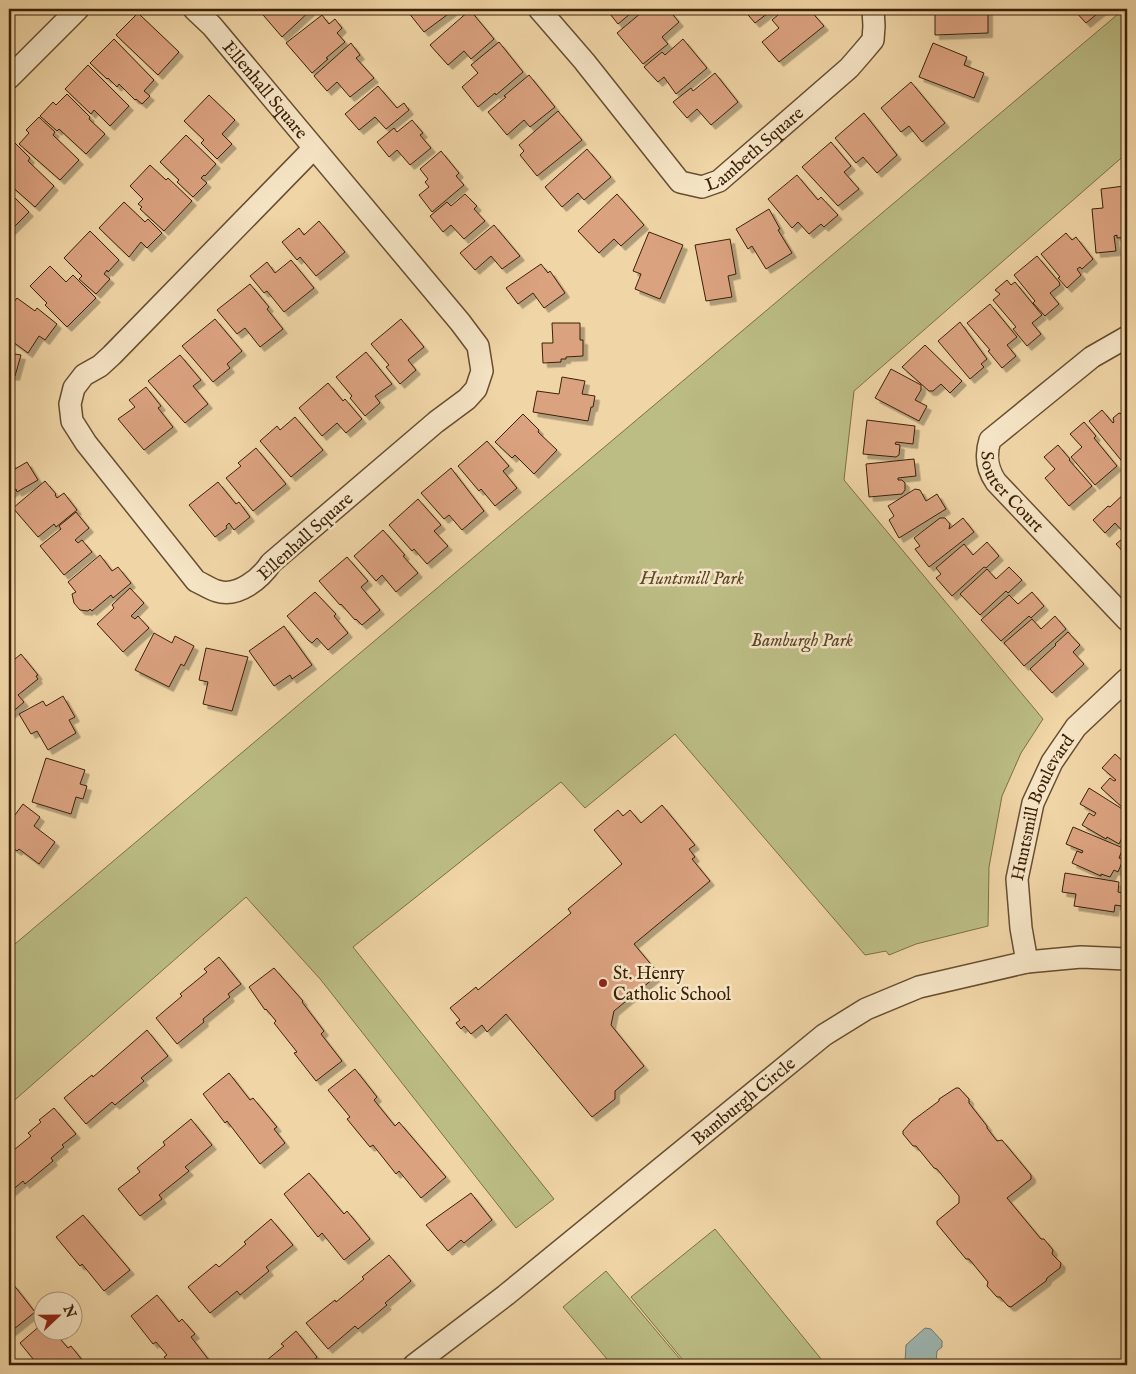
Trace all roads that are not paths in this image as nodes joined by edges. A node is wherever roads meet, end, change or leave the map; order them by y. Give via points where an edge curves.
1 (78, 9) edge
2 (194, 9) edge
3 (539, 9) edge
4 (873, 9) edge
5 (9, 78) edge
6 (314, 149) junction
7 (1127, 337) edge
8 (1127, 620) edge
9 (1127, 679) edge
10 (1127, 959) edge
11 (1027, 962) junction
12 (414, 1365) edge

1 - 5 street
2 - 6 street, Ellenhall Square via 212,26
3 - 4 street, Lambeth Square via 680,182 702,187 719,181 849,68 873,40
6 - 6 street, Ellenhall Square via 112,355 84,375 74,388 70,404 72,422 86,443 196,581 219,592 248,586 263,575 272,563 467,399 476,389 482,371 478,346 460,322
7 - 8 street, Souter Court via 1092,357 990,440 987,459 996,482
9 - 11 street, Huntsmill Boulevard via 1076,727 1052,762 1032,803 1017,879
10 - 11 street, Bamburgh Circle via 1081,957
11 - 12 street, Bamburgh Circle via 920,987 866,1009 824,1036 506,1295

